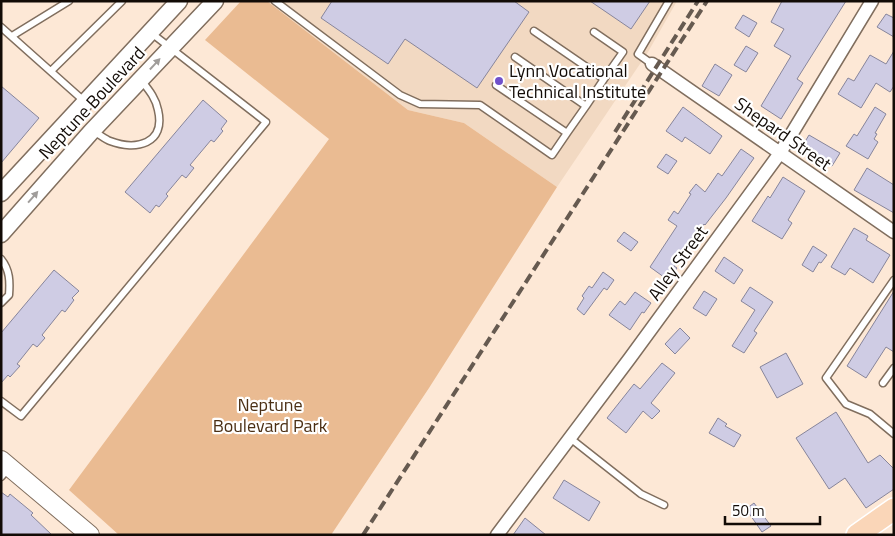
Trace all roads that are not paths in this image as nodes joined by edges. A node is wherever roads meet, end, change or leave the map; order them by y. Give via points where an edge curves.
1 (69, 1) edge
2 (122, 1) edge
3 (179, 1) edge
4 (215, 1) edge
5 (276, 1) edge
6 (669, 1) edge
7 (872, 1) edge
8 (1, 27) edge
9 (534, 31) dead end
10 (150, 32) junction
11 (594, 32) dead end
12 (12, 36) junction
13 (170, 48) junction
14 (515, 57) dead end
15 (652, 64) joint
16 (51, 71) junction
17 (140, 79) junction
18 (604, 79) junction
19 (496, 85) dead end
20 (85, 101) junction
21 (586, 106) junction
22 (92, 130) junction
23 (567, 133) junction
24 (780, 153) junction
25 (1, 193) edge
26 (894, 232) edge
27 (1, 234) edge
28 (1, 259) edge
29 (894, 280) edge
30 (1, 303) edge
31 (894, 368) edge
32 (883, 383) dead end
33 (1, 401) edge
34 (894, 434) edge
35 (570, 437) junction
36 (4, 468) edge
37 (664, 505) dead end
38 (894, 509) edge
39 (90, 535) edge
40 (497, 535) edge
41 (857, 535) edge

1 - 12 lane
2 - 16 lane
3 - 10 street, Neptune Boulevard
4 - 13 street, Neptune Boulevard
5 - 23 lane via 400,95 420,104 480,105 552,155
6 - 15 lane via 638,54
7 - 24 street, Alley Street
8 - 12 lane
9 - 18 lane
10 - 13 lane
10 - 20 street, Neptune Boulevard
11 - 18 lane via 623,52
12 - 16 lane
17 -> 13 street, Neptune Boulevard
13 - 33 lane via 266,122 21,416
14 - 21 lane
15 - 24 street, Shepard Street
16 - 20 lane
17 - 22 street, Neptune Boulevard
17 - 22 lane via 153,96 160,119 159,130 152,139 145,144 132,145 111,141
18 - 21 lane
19 - 23 lane
20 - 25 street, Neptune Boulevard
21 - 23 lane
27 -> 22 street, Neptune Boulevard
24 - 26 street, Shepard Street
24 - 35 street, Alley Street
28 - 30 lane via 10,279 9,295
29 - 34 lane via 826,378 846,404 870,414
31 - 32 lane
35 - 37 lane via 641,494
35 - 40 street, Alley Street
36 - 39 main road
38 - 41 highway

